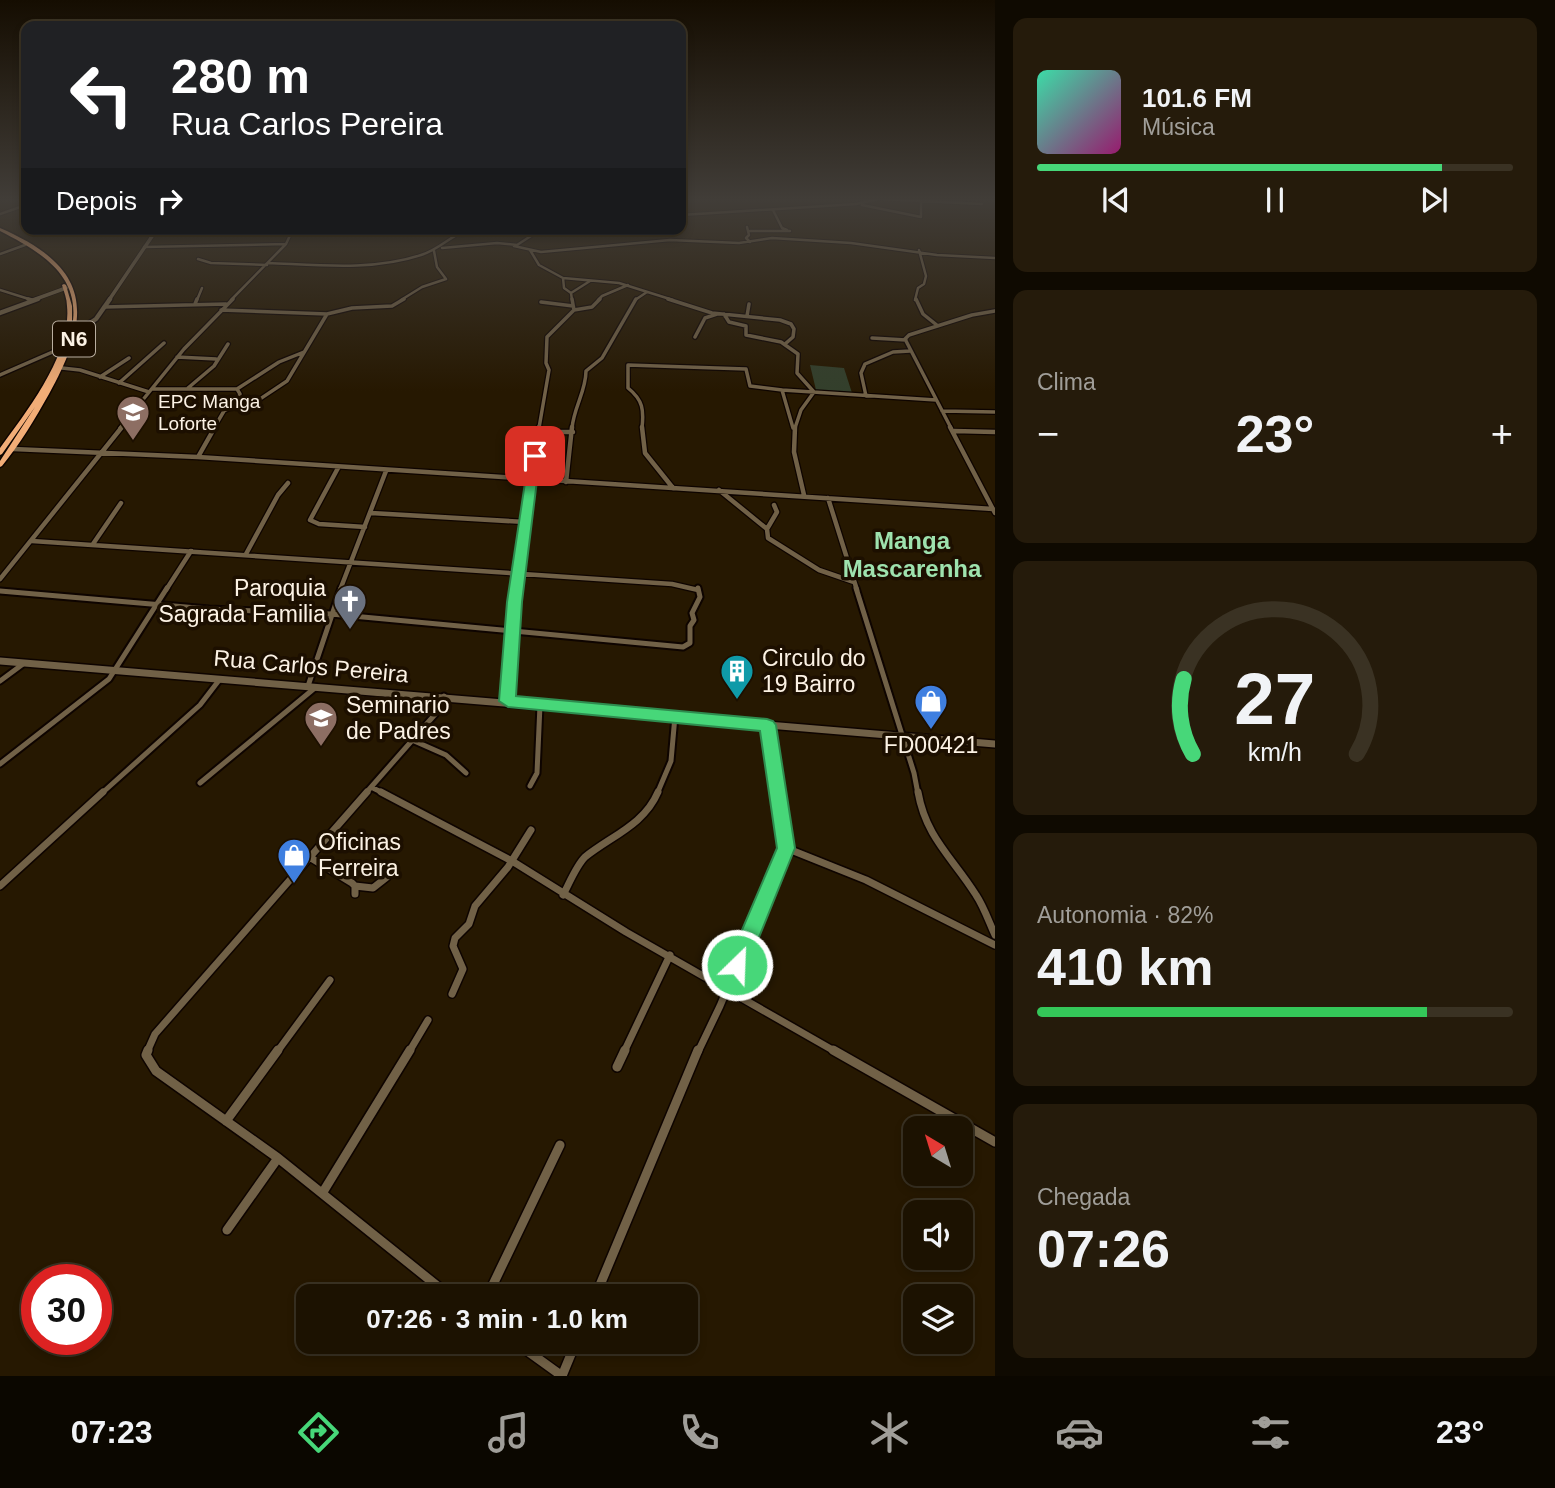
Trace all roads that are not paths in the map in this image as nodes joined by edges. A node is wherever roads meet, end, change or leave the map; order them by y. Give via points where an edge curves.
1 (47, 262) edge
2 (54, 262) edge
3 (134, 262) edge
4 (208, 262) edge
5 (389, 262) edge
6 (437, 262) edge
7 (537, 262) edge
8 (922, 262) edge
9 (267, 264) junction
10 (563, 278) junction
11 (590, 281) junction
12 (628, 285) junction
13 (66, 288) junction
14 (202, 288) dead end
15 (0, 290) edge
16 (648, 292) junction
17 (571, 293) junction
18 (32, 300) junction
19 (541, 302) dead end
20 (195, 304) junction
21 (226, 304) junction
22 (749, 304) dead end
23 (104, 307) junction
24 (573, 308) junction
25 (221, 310) junction
26 (995, 311) edge
27 (0, 313) edge
28 (327, 314) junction
29 (717, 314) junction
30 (724, 314) junction
31 (747, 316) junction
32 (938, 326) junction
33 (75, 333) junction
34 (695, 337) dead end
35 (872, 338) dead end
36 (906, 341) junction
37 (164, 343) dead end
38 (228, 344) dead end
39 (785, 344) junction
40 (64, 347) junction
41 (911, 351) junction
42 (304, 352) junction
43 (177, 357) junction
44 (129, 358) dead end
45 (216, 359) junction
46 (62, 368) junction
47 (0, 375) edge
48 (100, 377) junction
49 (119, 383) junction
50 (188, 388) junction
51 (237, 389) junction
52 (782, 390) junction
53 (151, 391) junction
54 (814, 392) junction
55 (866, 396) junction
56 (936, 400) junction
57 (234, 406) junction
58 (943, 411) junction
59 (995, 412) edge
60 (793, 429) junction
61 (954, 431) junction
62 (538, 432) junction
63 (573, 432) junction
64 (995, 432) edge
65 (1, 449) edge
66 (13, 449) junction
67 (104, 452) junction
68 (198, 457) junction
69 (0, 465) edge
70 (338, 468) junction
71 (386, 471) junction
72 (531, 480) junction
73 (566, 482) junction
74 (288, 483) dead end
75 (673, 488) junction
76 (719, 490) junction
77 (804, 495) junction
78 (828, 498) junction
79 (121, 503) dead end
80 (774, 505) dead end
81 (994, 511) edge
82 (371, 513) junction
83 (525, 522) junction
84 (365, 527) junction
85 (767, 529) junction
86 (32, 541) junction
87 (93, 544) junction
88 (192, 551) junction
89 (246, 554) junction
90 (351, 562) junction
91 (518, 574) junction
92 (0, 579) edge
93 (854, 582) junction
94 (0, 591) edge
95 (159, 604) junction
96 (331, 614) junction
97 (512, 633) junction
98 (0, 661) edge
99 (23, 664) junction
100 (117, 669) junction
101 (220, 679) junction
102 (0, 681) edge
103 (308, 685) junction
104 (318, 686) junction
105 (444, 696) junction
106 (508, 701) junction
107 (540, 705) junction
108 (675, 716) junction
109 (767, 725) junction
110 (903, 736) junction
111 (412, 740) junction
112 (995, 744) edge
113 (0, 764) edge
114 (466, 773) dead end
115 (200, 783) dead end
116 (530, 786) dead end
117 (373, 788) junction
118 (531, 830) dead end
119 (786, 848) junction
120 (311, 858) junction
121 (512, 861) junction
122 (387, 877) dead end
123 (0, 886) edge
124 (563, 895) junction
125 (995, 935) edge
126 (995, 945) edge
127 (670, 956) junction
128 (330, 980) dead end
129 (727, 988) junction
130 (452, 994) dead end
131 (428, 1020) dead end
132 (617, 1067) dead end
133 (226, 1121) junction
134 (995, 1142) edge
135 (560, 1145) dead end
136 (278, 1158) junction
137 (323, 1192) junction
138 (227, 1230) dead end
139 (435, 1284) edge
140 (493, 1284) edge
141 (600, 1284) edge
142 (532, 1354) edge
143 (571, 1354) edge
144 (562, 1376) edge

1 - 13 highway, N6
2 - 33 highway, N6 via 76,301
3 - 23 main road
4 - 9 street
5 - 9 street
6 - 28 street via 445,279 422,287 395,305
7 - 10 street
8 - 32 street via 926,276 915,302
9 - 21 street
10 - 11 street
10 - 17 street via 564,288
11 - 12 street
11 - 17 street
12 - 16 street
12 - 24 street via 601,296 592,307
13 - 18 main road
13 - 40 highway, N6 via 70,323
14 - 20 street
15 - 18 street
16 - 29 street
16 - 63 street via 636,298 602,358 586,371 586,384 574,408
17 - 24 street
18 - 27 main road
19 - 24 street
20 - 21 street
20 - 23 street
21 - 25 street
22 - 31 street
23 - 33 main road via 92,324
24 - 62 street via 547,337 549,370
25 - 28 street
25 - 43 street
26 - 32 street
28 - 42 street
29 - 30 street
29 - 34 street via 705,318
30 - 31 street
30 - 39 street via 729,322 747,326 746,335
31 - 39 street via 792,324 794,336
32 - 36 street via 909,335
33 - 46 highway, N6
35 - 36 street
36 - 41 street
37 - 49 street
38 - 45 street
39 - 54 street via 798,353 797,373
40 - 47 street
40 - 65 highway, N6 via 55,369
41 - 55 street via 894,352 865,364 861,373
41 - 56 street
42 - 51 street
42 - 57 street via 279,389 251,405
43 - 45 street
43 - 53 street
44 - 48 street
45 - 50 street via 215,366
46 - 48 street
46 - 66 highway, N6
48 - 49 street
49 - 53 street
50 - 51 street
50 - 53 street
51 - 57 street via 240,394
52 - 54 street
52 - 60 street
52 - 75 street via 750,386 746,369 628,365 628,388 643,405 643,448
53 - 67 street
54 - 55 street
54 - 60 street
55 - 56 street
56 - 58 street
57 - 68 street via 222,412
58 - 59 street
58 - 61 street
60 - 77 street via 792,456
61 - 64 street
61 - 81 street
62 - 63 street
62 - 72 street
63 - 73 street
66 - 67 street
66 - 69 highway, N6
67 - 68 street
67 - 86 street
68 - 70 street
70 - 71 street
70 - 84 street via 310,520
71 - 72 street
71 - 82 street
72 - 73 street
72 - 83 street
73 - 75 street
74 - 89 street
75 - 76 street
76 - 77 street
76 - 85 street
77 - 78 street
78 - 81 street
78 - 93 street
79 - 87 street
80 - 85 street via 776,513
82 - 83 street
82 - 84 street
83 - 91 street
84 - 90 street
85 - 93 street via 768,538 819,570
86 - 87 street
86 - 92 street
87 - 88 street
88 - 89 street
88 - 95 street
89 - 90 street
90 - 91 street
90 - 96 street
91 - 97 street
91 - 97 street via 690,586 698,588 700,597 692,613 687,647
93 - 110 street
94 - 95 street
95 - 96 street
95 - 100 street
96 - 97 street
96 - 103 street
97 - 106 street
98 - 99 main road, Rua Carlos Pereira
99 - 100 main road, Rua Carlos Pereira
99 - 102 street
100 - 101 main road, Rua Carlos Pereira
100 - 113 street
101 - 103 main road, Rua Carlos Pereira
101 - 123 street via 201,705
103 - 104 main road, Rua Carlos Pereira
104 - 105 main road, Rua Carlos Pereira
104 - 115 street
105 - 106 main road, Rua Carlos Pereira
105 - 111 street via 438,711
106 - 107 main road, Rua Carlos Pereira
107 - 108 main road, Rua Carlos Pereira
107 - 116 street via 537,773
108 - 109 main road, Rua Carlos Pereira
108 - 124 street via 671,761 652,807 583,859
109 - 110 main road, Rua Carlos Pereira
109 - 119 street
110 - 112 main road, Rua Carlos Pereira
110 - 125 street via 922,817 977,896
111 - 114 street via 446,755
111 - 117 street
117 - 120 street
117 - 121 street
118 - 121 street
119 - 126 street via 868,881
119 - 129 street
120 - 122 street via 355,890 373,888
120 - 133 street via 149,1045 146,1055 156,1071
121 - 124 street
121 - 130 street via 455,938 453,946 463,969
124 - 127 street
127 - 129 street
127 - 132 street
128 - 133 street
129 - 134 street
129 - 141 street
131 - 137 street
133 - 136 street
135 - 140 street
136 - 137 street
136 - 138 street
137 - 139 street
142 - 144 street
143 - 144 street

